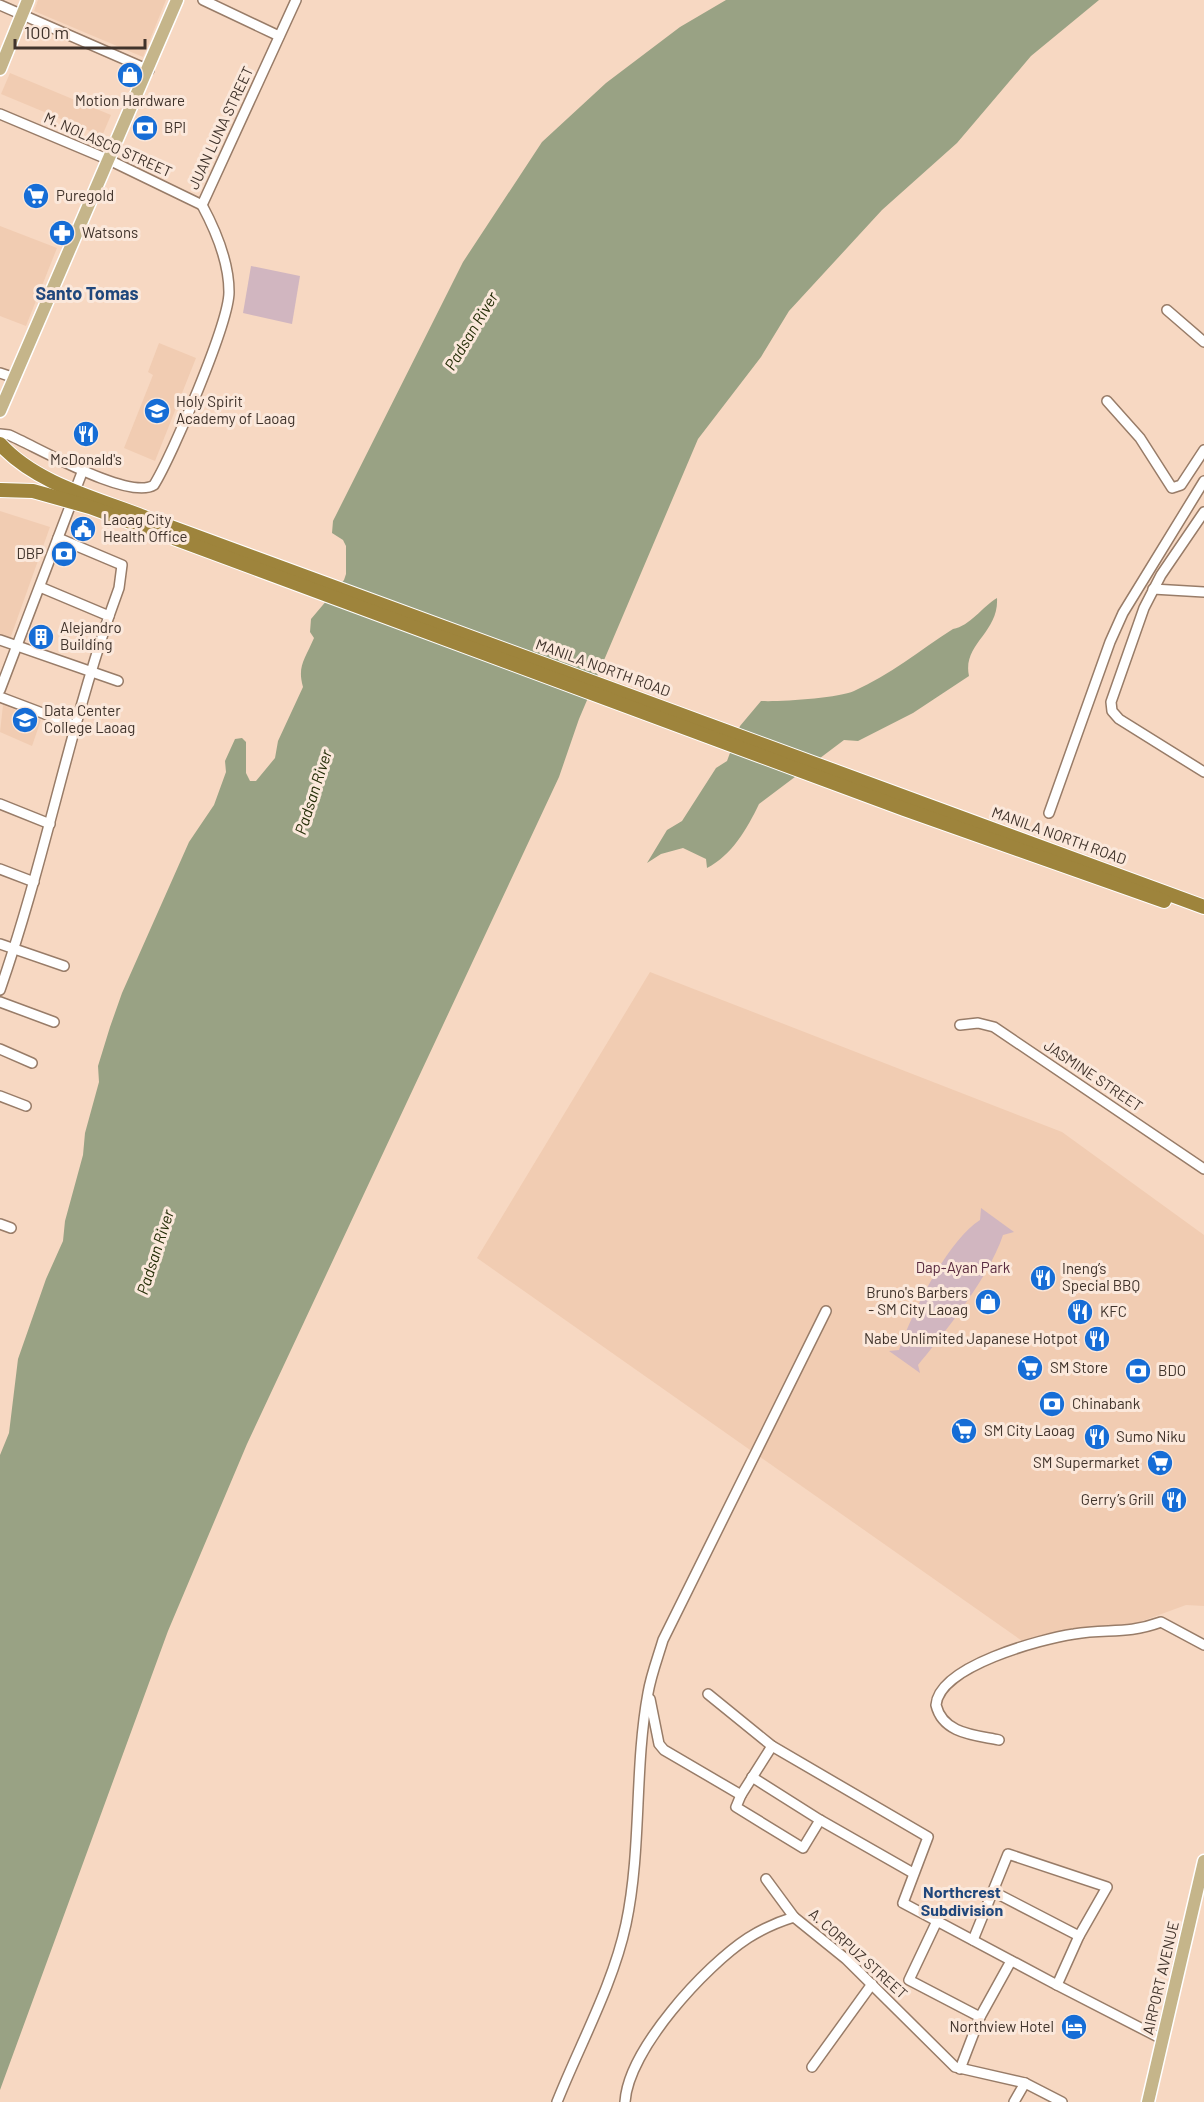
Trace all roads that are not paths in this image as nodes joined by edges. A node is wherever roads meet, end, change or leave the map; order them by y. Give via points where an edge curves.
1 (28, 0) edge
2 (177, 0) edge
3 (203, 0) edge
4 (296, 0) edge
5 (0, 6) edge
6 (22, 17) junction
7 (279, 36) junction
8 (3, 55) edge
9 (0, 69) edge
10 (148, 70) junction
11 (0, 114) edge
12 (107, 159) junction
13 (202, 205) junction
14 (1167, 310) dead end
15 (1204, 342) edge
16 (0, 373) edge
17 (15, 378) junction
18 (1107, 401) dead end
19 (0, 411) edge
20 (0, 434) edge
21 (0, 444) edge
22 (1204, 450) edge
23 (83, 471) junction
24 (1204, 481) edge
25 (76, 488) dead end
26 (0, 490) edge
27 (69, 509) dead end
28 (1204, 512) edge
29 (148, 523) junction
30 (58, 538) junction
31 (40, 587) junction
32 (1153, 589) junction
33 (1204, 592) edge
34 (109, 616) junction
35 (0, 640) edge
36 (16, 647) junction
37 (90, 672) junction
38 (118, 681) dead end
39 (0, 690) edge
40 (0, 697) edge
41 (74, 725) junction
42 (1204, 772) edge
43 (0, 804) edge
44 (1049, 813) dead end
45 (50, 824) junction
46 (1063, 860) junction
47 (0, 868) edge
48 (34, 882) junction
49 (1204, 907) edge
50 (1204, 915) edge
51 (0, 944) edge
52 (14, 950) junction
53 (64, 966) dead end
54 (0, 990) edge
55 (0, 1002) edge
56 (54, 1022) dead end
57 (960, 1025) dead end
58 (0, 1049) edge
59 (32, 1063) dead end
60 (0, 1096) edge
61 (26, 1106) dead end
62 (1204, 1169) edge
63 (0, 1224) edge
64 (11, 1228) dead end
65 (826, 1311) dead end
66 (1204, 1645) edge
67 (648, 1691) junction
68 (708, 1694) dead end
69 (999, 1740) dead end
70 (772, 1746) junction
71 (752, 1778) junction
72 (741, 1795) junction
73 (820, 1820) junction
74 (1204, 1861) edge
75 (913, 1873) junction
76 (766, 1879) dead end
77 (994, 1892) junction
78 (794, 1917) junction
79 (937, 1921) junction
80 (1079, 1936) junction
81 (973, 1940) junction
82 (1011, 1961) junction
83 (872, 1984) junction
84 (1056, 1985) junction
85 (980, 2017) junction
86 (1162, 2039) junction
87 (812, 2067) dead end
88 (960, 2069) junction
89 (1025, 2083) junction
90 (557, 2102) edge
91 (625, 2102) edge
92 (1014, 2102) edge
93 (1062, 2102) edge
94 (1148, 2102) edge

1 - 6 main road
2 - 10 main road
3 - 7 street
4 - 7 street, JUAN LUNA STREET
5 - 6 street
6 - 8 main road
6 - 10 street
7 - 13 street, JUAN LUNA STREET
8 - 9 main road
10 - 12 main road
11 - 12 street, M. NOLASCO STREET
12 - 13 street, M. NOLASCO STREET
12 - 17 main road
13 - 23 street, JUAN LUNA STREET via 225,262 228,303 203,374 159,476 151,487 136,489
14 - 15 street
16 - 17 street
17 - 19 main road
18 - 22 street via 1140,438 1172,488 1181,486
20 - 23 street, JUAN LUNA STREET via 19,439
21 - 29 highway, MANILA NORTH ROAD via 34,473
23 - 25 street
24 - 44 street via 1123,612
26 - 29 highway, MANILA NORTH ROAD via 33,490
27 - 30 street
28 - 32 street
29 - 46 highway, MANILA NORTH ROAD
30 - 31 street
30 - 34 street via 122,565
31 - 34 street
31 - 36 street
32 - 33 street
32 - 42 street via 1111,702 1112,711
34 - 37 street
35 - 36 street
36 - 37 street
36 - 39 street
37 - 38 street
37 - 41 street
40 - 41 street
41 - 45 street
43 - 45 street
45 - 48 street
46 - 49 highway, MANILA NORTH ROAD
46 - 50 highway, MANILA NORTH ROAD
47 - 48 street
48 - 52 street
51 - 52 street
52 - 53 street
52 - 54 street
55 - 56 street
57 - 62 street, JASMINE STREET via 978,1023 994,1027
58 - 59 street
60 - 61 street
63 - 64 street
65 - 67 street via 663,1640
66 - 69 street via 1161,1622 1129,1632 1073,1634 986,1659 953,1677 943,1687 936,1705 953,1729
67 - 72 street via 659,1744 664,1750
67 - 90 street via 626,1924 613,1968
68 - 70 street
70 - 71 street
70 - 75 street via 928,1838
71 - 72 street
71 - 73 street
72 - 73 street via 736,1807 803,1848
73 - 75 street
74 - 86 main road, AIRPORT AVENUE
75 - 79 street via 903,1903
76 - 78 street
77 - 80 street
77 - 80 street via 1008,1854 1107,1887
77 - 81 street
78 - 83 street, A. CORPUZ STREET
78 - 91 street, A. CORPUZ STREET via 747,1938 684,1996 655,2034 630,2078
79 - 81 street
79 - 85 street via 909,1980
80 - 84 street
81 - 82 street
82 - 84 street
82 - 85 street
83 - 87 street
83 - 88 street, A. CORPUZ STREET via 947,2061
84 - 86 street
85 - 88 street
86 - 94 main road, AIRPORT AVENUE
88 - 89 street, A. CORPUZ STREET
89 - 92 street
89 - 93 street, A. CORPUZ STREET

